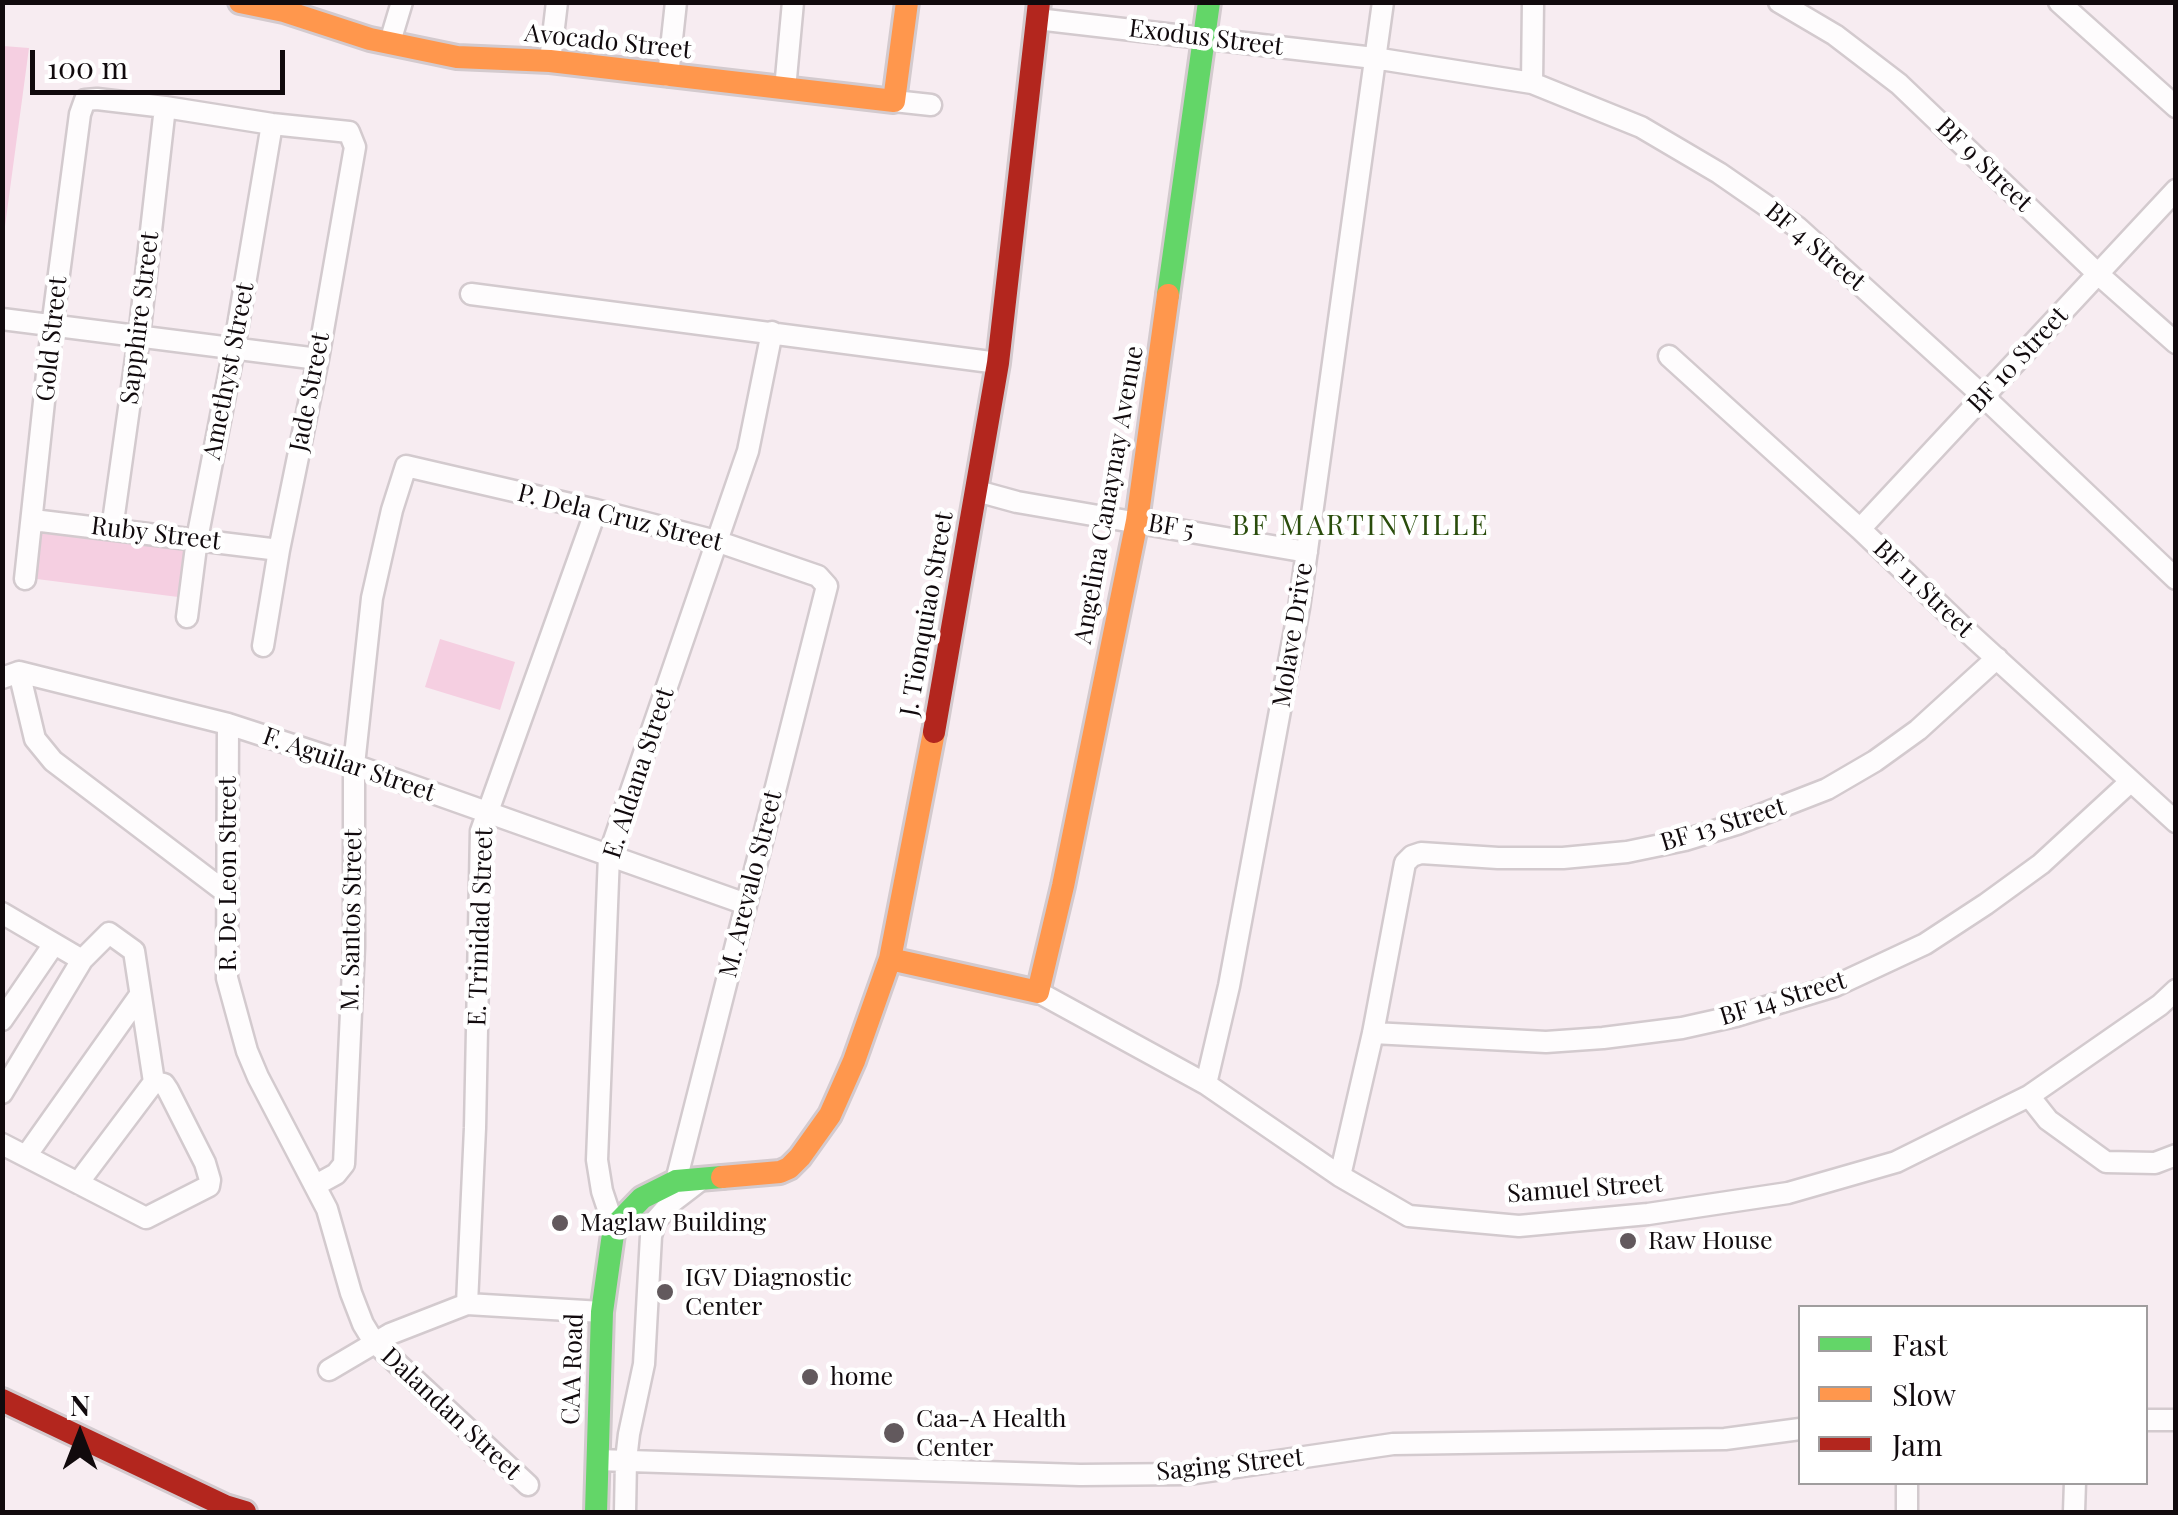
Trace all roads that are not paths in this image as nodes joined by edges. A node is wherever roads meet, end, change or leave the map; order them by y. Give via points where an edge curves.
1 (240, 2) edge
2 (402, 2) edge
3 (557, 2) edge
4 (676, 2) edge
5 (793, 2) edge
6 (907, 2) edge
7 (1210, 2) edge
8 (1383, 2) edge
9 (1533, 2) edge
10 (1780, 2) edge
11 (2060, 2) edge
12 (285, 7) edge
13 (1038, 11) edge
14 (1206, 38) junction
15 (390, 42) junction
16 (1374, 58) junction
17 (550, 61) junction
18 (668, 76) junction
19 (1532, 83) junction
20 (785, 89) junction
21 (894, 101) junction
22 (931, 105) dead end
23 (164, 107) junction
24 (2176, 107) edge
25 (272, 124) junction
26 (2176, 190) edge
27 (2098, 274) junction
28 (470, 294) dead end
29 (2, 319) edge
30 (52, 325) junction
31 (772, 332) junction
32 (140, 337) junction
33 (2176, 343) edge
34 (234, 349) junction
35 (1669, 356) dead end
36 (318, 360) junction
37 (998, 363) junction
38 (1983, 396) junction
39 (406, 466) joint
40 (977, 491) junction
41 (596, 510) junction
42 (33, 520) junction
43 (1137, 521) junction
44 (112, 529) junction
45 (1860, 529) junction
46 (196, 539) junction
47 (716, 541) junction
48 (279, 550) junction
49 (1307, 552) junction
50 (2176, 578) edge
51 (26, 579) dead end
52 (827, 586) joint
53 (187, 617) dead end
54 (263, 646) dead end
55 (1997, 658) junction
56 (11, 675) edge
57 (228, 724) junction
58 (354, 764) junction
59 (2130, 782) junction
60 (487, 812) junction
61 (2176, 822) edge
62 (608, 855) junction
63 (228, 894) junction
64 (746, 904) junction
65 (2, 912) edge
66 (54, 944) junction
67 (890, 959) junction
68 (82, 960) junction
69 (2176, 990) edge
70 (1038, 992) junction
71 (140, 995) junction
72 (5, 1013) edge
73 (1373, 1033) junction
74 (154, 1082) junction
75 (1206, 1084) junction
76 (2, 1093) edge
77 (2029, 1096) junction
78 (2, 1144) edge
79 (2176, 1155) edge
80 (26, 1156) junction
81 (1340, 1176) junction
82 (702, 1179) junction
83 (676, 1181) junction
84 (78, 1183) junction
85 (316, 1185) junction
86 (614, 1228) junction
87 (467, 1304) junction
88 (602, 1312) junction
89 (374, 1342) junction
90 (329, 1370) dead end
91 (2, 1400) edge
92 (2148, 1420) edge
93 (2176, 1420) edge
94 (1798, 1429) edge
95 (597, 1460) junction
96 (626, 1460) junction
97 (528, 1485) dead end
98 (1908, 1485) edge
99 (2074, 1485) edge
100 (244, 1512) edge
101 (596, 1512) edge
102 (625, 1512) edge
103 (1906, 1512) edge
104 (2074, 1512) edge

1 - 12 main road, Avocado Street
2 - 15 street
3 - 17 street
4 - 18 street
5 - 20 street
6 - 21 main road
7 - 14 main road, Angelina Canaynay Avenue
8 - 16 street, Molave Drive
9 - 19 street
10 - 27 street, BF 9 Street via 1899,84
11 - 24 street
12 - 15 main road, Avocado Street
13 - 14 street, Exodus Street
13 - 37 main road, J. Tionquiao Street
14 - 16 street, Exodus Street
14 - 43 main road, Angelina Canaynay Avenue
15 - 17 main road, Avocado Street via 457,57
16 - 19 street, BF 4 Street
16 - 49 street, Molave Drive
17 - 18 main road, Avocado Street
18 - 20 main road, Avocado Street
19 - 38 street, BF 4 Street via 1641,127 1719,172 1797,227
20 - 21 main road, Avocado Street
21 - 22 street, Avocado Street
23 - 25 street
23 - 30 street, Gold Street via 86,100
23 - 32 street, Sapphire Street
25 - 34 street, Amethyst Street
25 - 36 street, Jade Street via 349,132 355,147
26 - 27 street, BF 10 Street
27 - 33 street, BF 9 Street
27 - 38 street, BF 10 Street
28 - 31 street
29 - 30 street
30 - 32 street
30 - 42 street, Gold Street
31 - 37 street
31 - 47 street, E. Aldana Street via 748,451
32 - 34 street
32 - 44 street, Sapphire Street
34 - 36 street
34 - 46 street, Amethyst Street
35 - 45 street, BF 11 Street
36 - 48 street, Jade Street
37 - 40 main road, J. Tionquiao Street
38 - 45 street, BF 10 Street
38 - 50 street, BF 4 Street
39 - 41 street, P. Dela Cruz Street
39 - 58 street, M. Santos Street via 372,598
40 - 43 street, BF 5
40 - 67 main road, J. Tionquiao Street
41 - 47 street, P. Dela Cruz Street
41 - 60 street, E. Trinidad Street
42 - 44 street, Ruby Street
42 - 51 street, Gold Street
43 - 49 street, BF 5
43 - 70 main road, Angelina Canaynay Avenue
44 - 46 street, Ruby Street
45 - 55 street, BF 11 Street
46 - 48 street, Ruby Street
46 - 53 street, Amethyst Street
47 - 52 street, P. Dela Cruz Street via 818,576
47 - 62 street, E. Aldana Street
48 - 54 street, Jade Street
49 - 75 street, Molave Drive
52 - 64 street, M. Arevalo Street
55 - 59 street, BF 11 Street
55 - 73 street, BF 13 Street via 1875,760 1827,789 1737,824 1627,852 1412,856 1405,864
56 - 57 street, F. Aguilar Street
56 - 63 street via 35,739 53,761
57 - 58 street, F. Aguilar Street
57 - 63 street, R. De Leon Street
58 - 60 street, F. Aguilar Street
58 - 85 street, M. Santos Street via 344,1164
59 - 61 street, BF 11 Street
59 - 73 street, BF 14 Street via 2041,864 1986,904 1924,944 1835,986 1736,1016 1603,1038 1546,1042
60 - 62 street, F. Aguilar Street
60 - 87 street, E. Trinidad Street
62 - 64 street, F. Aguilar Street
62 - 86 street, E. Aldana Street via 597,1160
63 - 85 street, R. De Leon Street via 227,978 238,1020 258,1076
64 - 83 street, M. Arevalo Street
65 - 66 street
66 - 68 street
66 - 72 street
67 - 70 main road, Samuel Street
67 - 82 main road, J. Tionquiao Street via 854,1061 814,1140 780,1172
68 - 71 street via 109,933 134,951
68 - 76 street
69 - 77 street, Samuel Street
70 - 75 street, Samuel Street
71 - 74 street
71 - 80 street
73 - 81 street
74 - 84 street
74 - 84 street via 168,1090 205,1163 209,1186 146,1218
75 - 81 street, Samuel Street
77 - 79 street via 2048,1120 2106,1162 2155,1163
77 - 81 street, Samuel Street via 1896,1162 1788,1194 1648,1214 1519,1226 1408,1216
78 - 80 street
80 - 84 street
82 - 83 main road
82 - 96 street via 672,1202 651,1236 644,1364
83 - 86 main road via 631,1207
85 - 89 street, R. De Leon Street via 350,1293
86 - 88 main road, CAA Road
87 - 88 street
87 - 89 street
88 - 95 main road, CAA Road
89 - 90 street
89 - 97 street, Dalandan Street
91 - 100 main road
92 - 93 street
94 - 96 street, Saging Street via 1725,1439 1393,1444 1189,1474
95 - 96 street, Saging Street
95 - 101 main road, CAA Road
96 - 102 street
98 - 103 street
99 - 104 street

